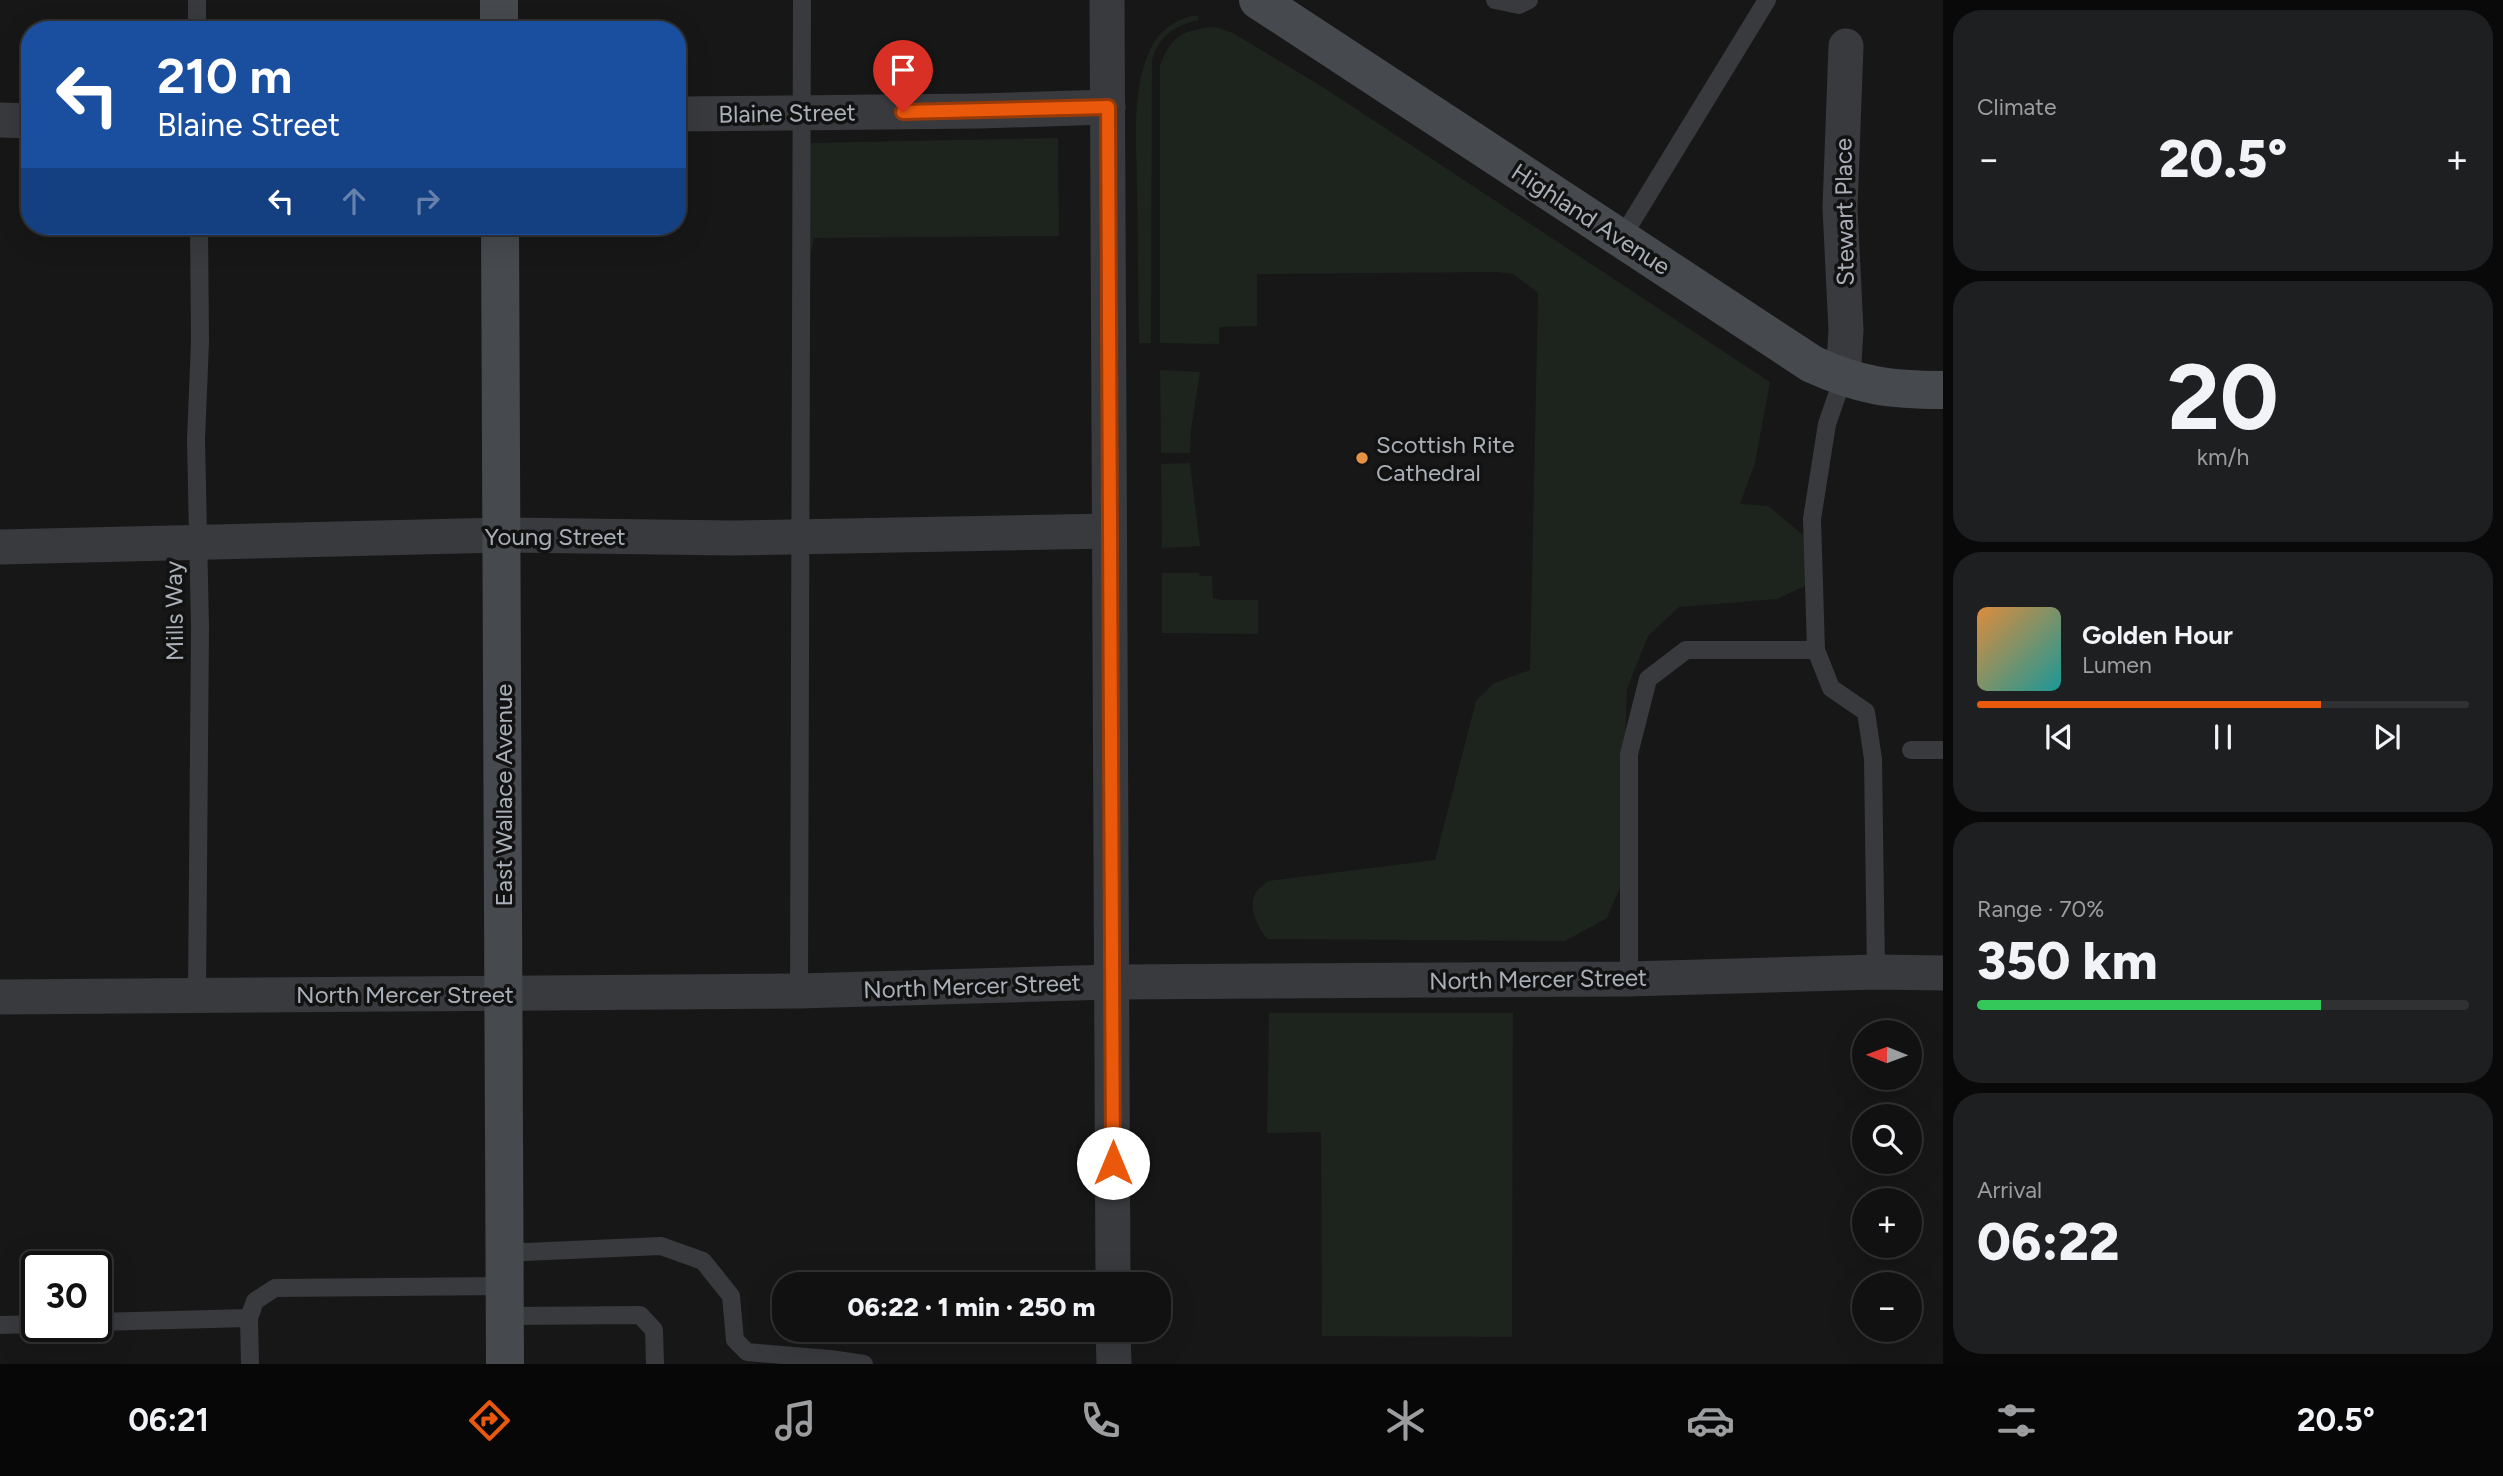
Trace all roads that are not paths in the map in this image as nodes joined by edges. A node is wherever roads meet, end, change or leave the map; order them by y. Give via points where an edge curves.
1 (197, 0) edge
2 (499, 0) edge
3 (802, 0) edge
4 (1107, 0) edge
5 (1258, 0) edge
6 (1495, 0) edge
7 (1530, 0) edge
8 (1767, 0) edge
9 (197, 21) edge
10 (499, 21) edge
11 (1846, 47) dead end
12 (1108, 107) junction
13 (802, 113) junction
14 (686, 114) edge
15 (0, 120) edge
16 (21, 121) edge
17 (199, 235) edge
18 (500, 235) edge
19 (1621, 239) junction
20 (1843, 378) junction
21 (1943, 390) edge
22 (1110, 531) junction
23 (502, 535) junction
24 (800, 537) junction
25 (197, 541) junction
26 (0, 547) edge
27 (1816, 650) junction
28 (1911, 750) dead end
29 (1943, 750) edge
30 (1876, 972) junction
31 (1943, 973) edge
32 (1629, 979) junction
33 (1112, 982) junction
34 (799, 991) junction
35 (504, 993) junction
36 (197, 995) junction
37 (0, 997) edge
38 (1113, 1272) edge
39 (505, 1285) junction
40 (249, 1318) junction
41 (112, 1322) edge
42 (21, 1324) edge
43 (0, 1325) edge
44 (1113, 1342) edge
45 (250, 1364) edge
46 (505, 1364) edge
47 (655, 1364) edge
48 (864, 1364) edge
49 (1114, 1364) edge

1 - 9 lane
2 - 10 street
3 - 13 lane
4 - 12 street
5 - 19 street, Highland Avenue
6 - 7 lane via 1519,5
8 - 19 lane
11 - 20 street, Stewart Place via 1840,208 1846,330
12 - 13 street, Blaine Street
12 - 22 street
13 - 14 street, Blaine Street
13 - 24 lane
15 - 16 street
17 - 25 lane, Mills Way
18 - 23 street, East Wallace Avenue
19 - 20 street, Highland Avenue via 1812,364
20 - 21 street, Highland Avenue via 1899,390
20 - 27 lane via 1827,424 1812,519
22 - 24 street, Young Street
22 - 33 street
23 - 24 street, Young Street
23 - 25 street, Young Street
23 - 35 street, East Wallace Avenue
24 - 34 lane
25 - 26 street, Young Street
25 - 36 lane, Mills Way
27 - 30 lane via 1831,688 1866,712 1873,759
27 - 32 lane via 1686,650 1648,679 1629,754
28 - 29 lane
30 - 31 street, North Mercer Street
30 - 32 street, North Mercer Street
32 - 33 street, North Mercer Street
33 - 34 street, North Mercer Street
33 - 38 street
34 - 35 street, North Mercer Street
35 - 36 street, North Mercer Street
35 - 39 street, East Wallace Avenue
36 - 37 street, North Mercer Street
39 - 40 lane via 275,1288 255,1301
39 - 46 street, East Wallace Avenue
39 - 47 lane via 640,1315 654,1330
39 - 48 lane via 661,1246 703,1261 731,1296 735,1340 747,1352
40 - 41 lane
40 - 45 lane
42 - 43 lane
44 - 49 street

